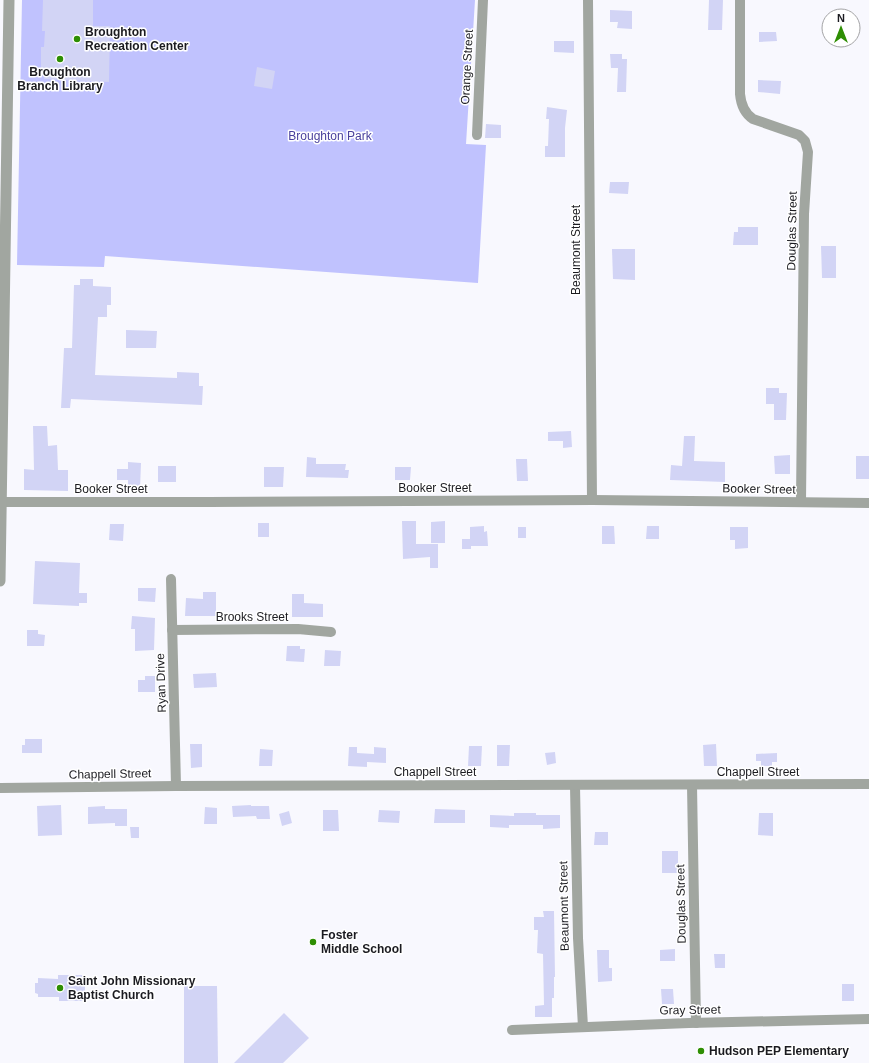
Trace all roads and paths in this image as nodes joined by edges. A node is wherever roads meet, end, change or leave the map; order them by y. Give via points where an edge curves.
1 (9, 0) edge
2 (483, 0) edge
3 (588, 0) edge
4 (740, 0) edge
5 (4, 65) edge
6 (477, 135) dead end
7 (592, 500) junction
8 (1, 502) edge
9 (801, 502) junction
10 (869, 503) edge
11 (0, 517) edge
12 (171, 579) dead end
13 (0, 581) edge
14 (172, 630) junction
15 (331, 632) dead end
16 (869, 784) edge
17 (692, 785) junction
18 (176, 786) junction
19 (575, 786) junction
20 (0, 788) edge
21 (869, 1019) edge
22 (696, 1023) junction
23 (583, 1026) junction
24 (512, 1030) dead end

1 - 5 street
2 - 6 street, Orange Street
3 - 7 street, Beaumont Street
4 - 9 street, Douglas Street via 740,94 743,108 753,119 799,135 805,141 808,152 804,214
5 - 8 street
7 - 8 street, Booker Street
7 - 9 street, Booker Street
8 - 11 street
9 - 10 street, Booker Street
11 - 13 street
12 - 14 street, Ryan Drive
14 - 15 street, Brooks Street via 298,629
14 - 18 street, Ryan Drive
16 - 17 street, Chappell Street
17 - 19 street, Chappell Street
17 - 22 street, Douglas Street
18 - 19 street, Chappell Street
18 - 20 street, Chappell Street
19 - 23 street, Beaumont Street via 578,938
21 - 22 street, Gray Street
22 - 23 street, Gray Street
23 - 24 street, Gray Street

